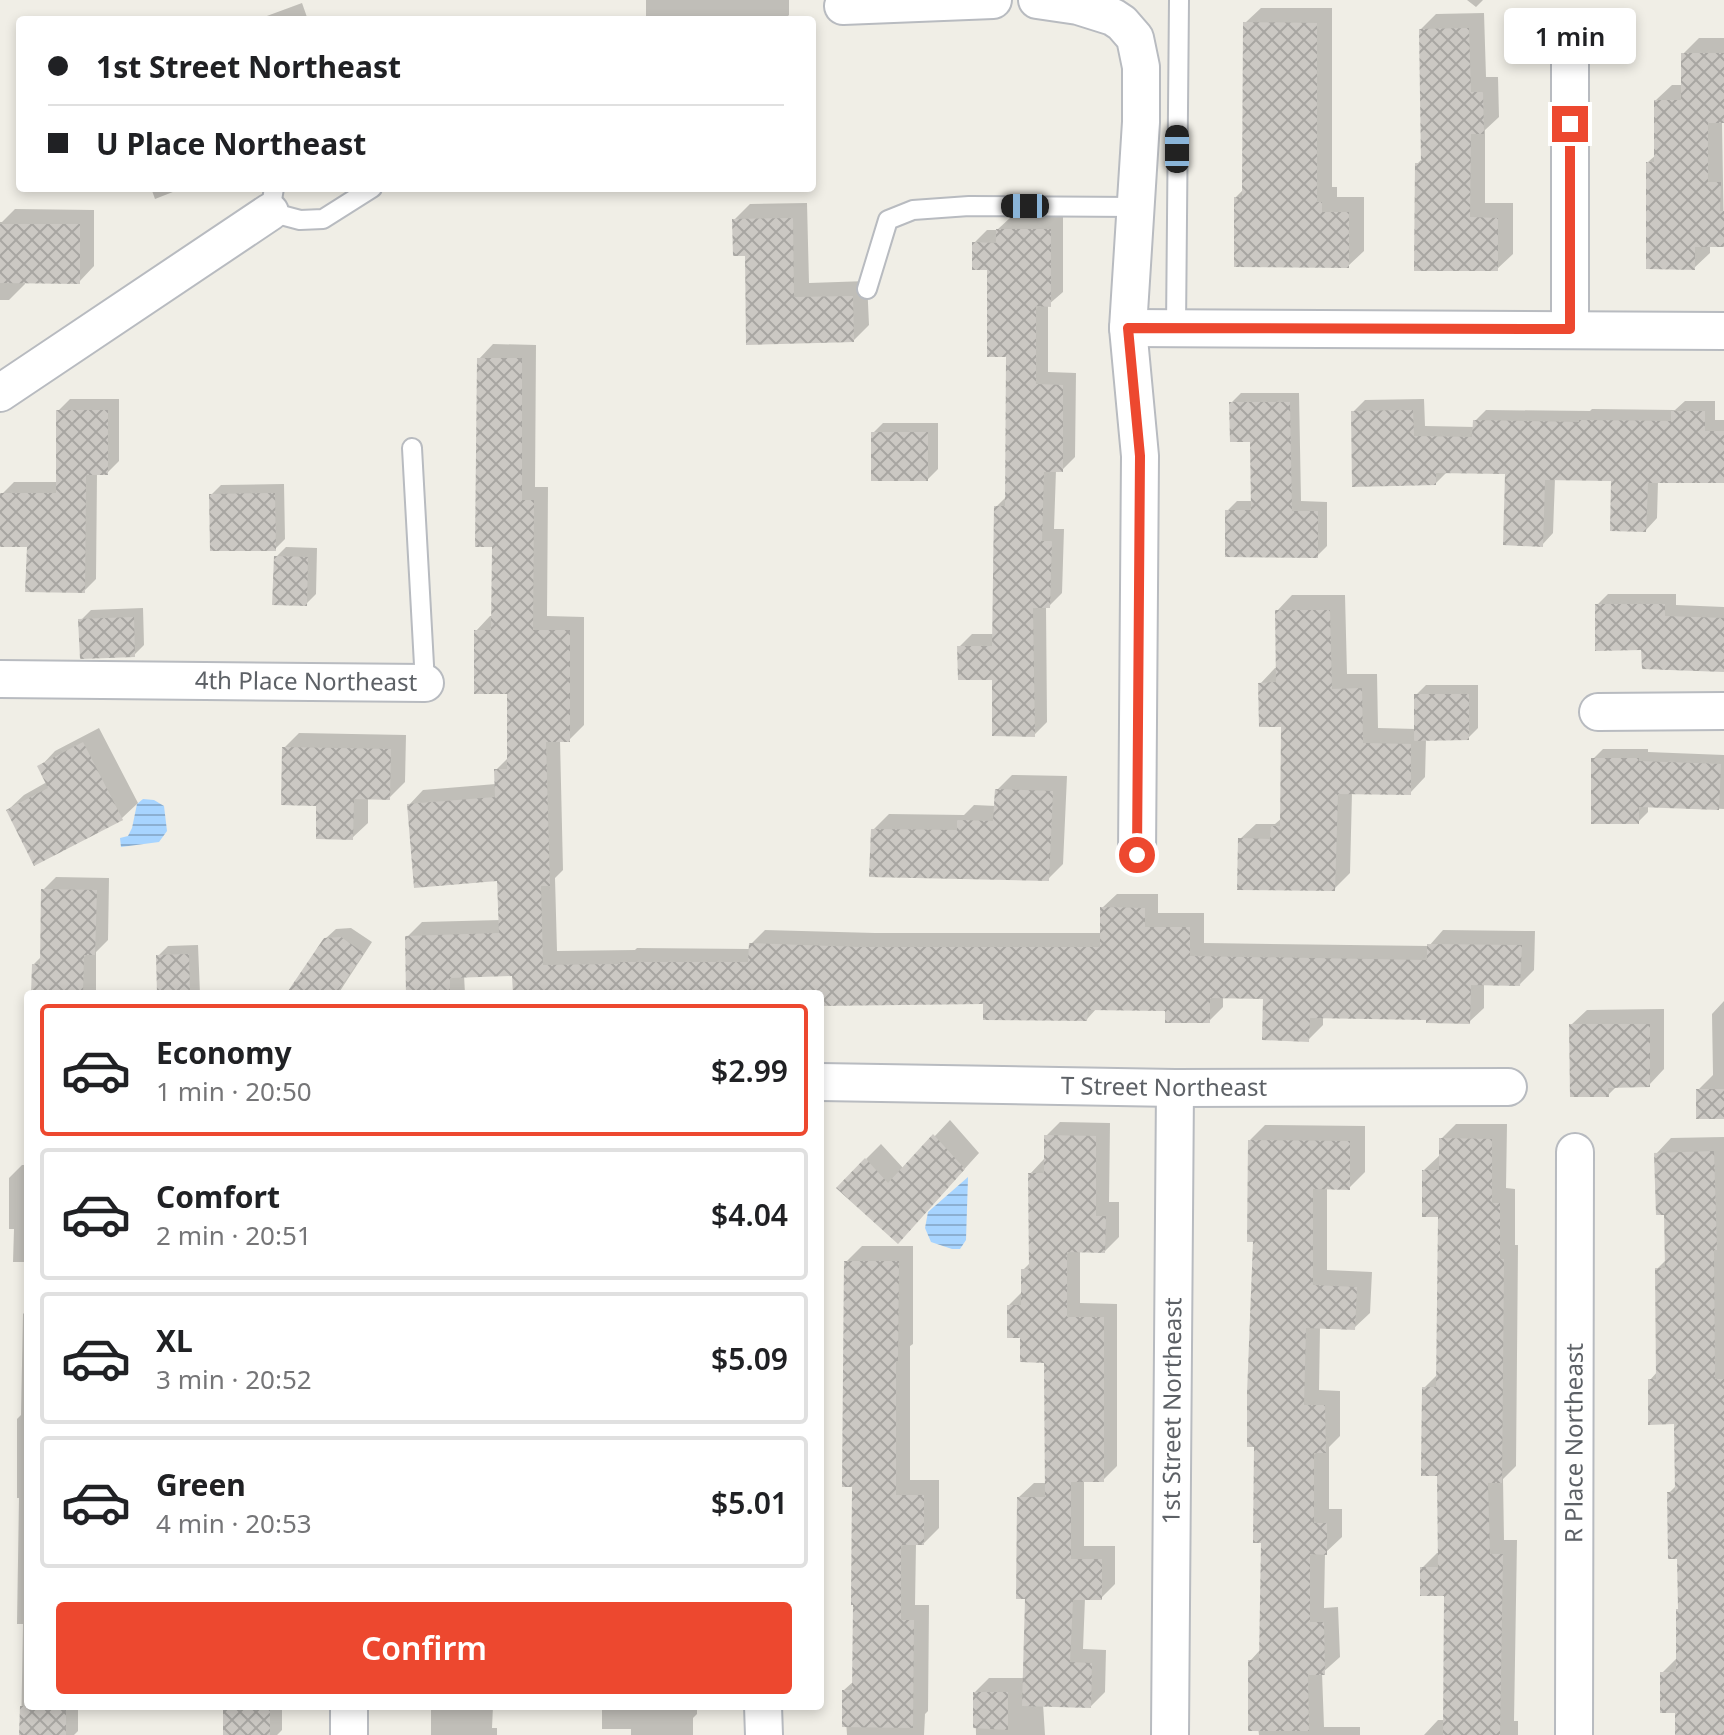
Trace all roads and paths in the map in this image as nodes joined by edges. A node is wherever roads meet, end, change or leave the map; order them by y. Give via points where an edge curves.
1 (993, 0) edge
2 (1037, 0) edge
3 (1179, 0) edge
4 (843, 6) dead end
5 (1570, 35) dead end
6 (366, 192) edge
7 (272, 200) edge
8 (1136, 207) junction
9 (867, 289) dead end
10 (1128, 328) junction
11 (1176, 328) junction
12 (1570, 329) junction
13 (1724, 331) edge
14 (0, 393) edge
15 (412, 448) dead end
16 (0, 679) edge
17 (425, 683) joint
18 (1724, 711) edge
19 (1598, 712) dead end
20 (1137, 855) dead end
21 (824, 1082) edge
22 (1508, 1087) dead end
23 (1175, 1088) junction
24 (1575, 1152) dead end
25 (349, 1710) edge
26 (763, 1710) edge
27 (349, 1735) edge
28 (764, 1735) edge
29 (1170, 1735) edge
30 (1574, 1735) edge

1 - 4 street
2 - 8 street via 1102,13 1122,23 1135,38 1141,67
3 - 11 lane
5 - 12 street
6 - 7 lane via 323,219 300,220
7 - 14 street
8 - 9 lane via 913,210 888,220
8 - 10 street
10 - 11 street
10 - 20 street via 1140,456
11 - 12 street
12 - 13 street
15 - 17 lane, 4th Place Northeast
16 - 17 street, 4th Place Northeast
18 - 19 street
21 - 23 street, T Street Northeast
22 - 23 street, T Street Northeast
23 - 29 street, 1st Street Northeast
24 - 30 street, R Place Northeast
25 - 27 street
26 - 28 street

